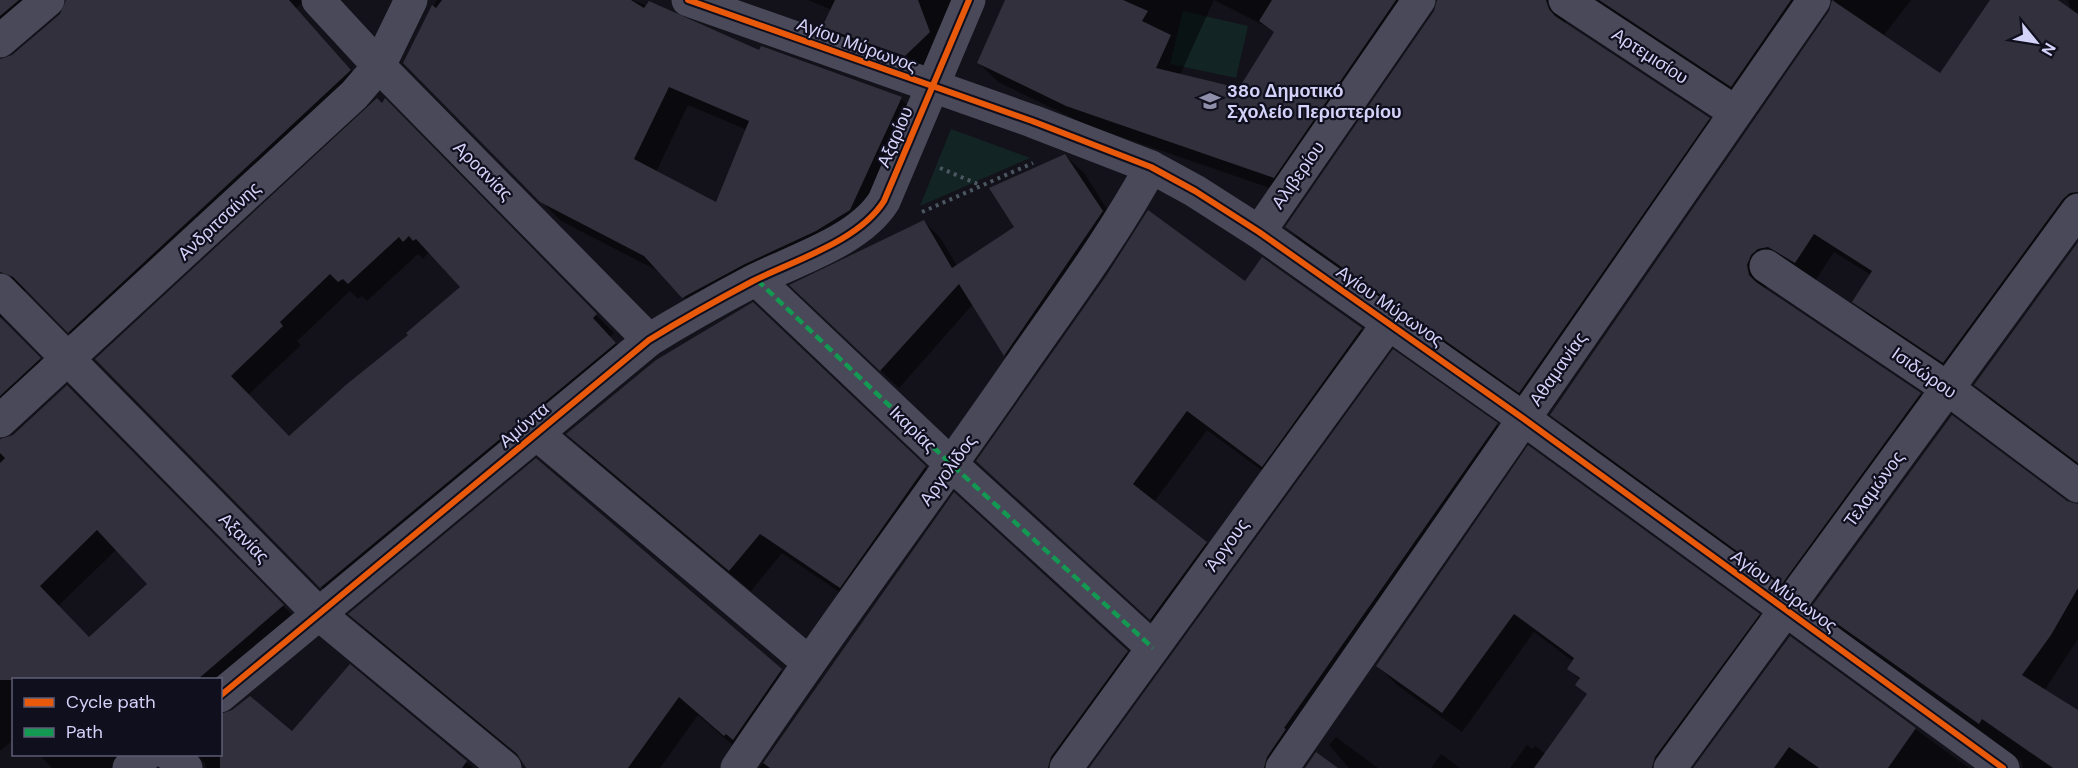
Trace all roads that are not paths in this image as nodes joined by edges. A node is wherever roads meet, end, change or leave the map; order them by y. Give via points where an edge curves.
1 (48, 0) edge
2 (318, 0) edge
3 (411, 0) edge
4 (688, 0) edge
5 (969, 0) edge
6 (1419, 0) edge
7 (1565, 0) edge
8 (1814, 0) edge
9 (0, 41) edge
10 (379, 66) junction
11 (932, 87) junction
12 (1735, 112) junction
13 (1151, 167) junction
14 (2075, 217) edge
15 (874, 218) joint
16 (1259, 232) junction
17 (1766, 266) dead end
18 (757, 280) junction
19 (0, 290) edge
20 (1389, 323) junction
21 (649, 340) junction
22 (68, 361) junction
23 (1947, 388) junction
24 (1524, 419) junction
25 (0, 421) edge
26 (537, 434) junction
27 (952, 465) junction
28 (2078, 486) edge
29 (1786, 612) junction
30 (320, 615) junction
31 (1153, 648) junction
32 (808, 662) junction
33 (222, 694) edge
34 (144, 756) edge
35 (171, 756) edge
36 (129, 768) edge
37 (186, 768) edge
38 (505, 768) edge
39 (737, 768) edge
40 (1066, 768) edge
41 (1282, 768) edge
42 (1670, 768) edge
43 (2003, 768) edge

1 - 9 street
2 - 10 street, Αροανίας
3 - 10 street, Ανδριτσαίνης
4 - 11 street, Αγίου Μύρωνος
5 - 11 street, Αξαρίου
6 - 16 street, Αλιβερίου
7 - 12 street, Αρτεμισίου
8 - 12 street, Αθαμανίας
10 - 21 street, Αροανίας
10 - 22 street, Ανδριτσαίνης via 354,95
11 - 13 street, Αγίου Μύρωνος
11 - 15 street, Αξαρίου
12 - 24 street, Αθαμανίας
13 - 16 street, Αγίου Μύρωνος
13 - 27 street, Αργολίδος via 1126,213
14 - 23 street, Τελαμώνος
15 - 18 street, Αμύντα
16 - 20 street, Αγίου Μύρωνος
17 - 23 street, Ισιδώρου
18 - 21 street, Αμύντα
18 - 27 street, Ικαρίας
19 - 22 street, Αξανίας
20 - 24 street, Αγίου Μύρωνος
20 - 31 street, Άργους
21 - 26 street, Αμύντα
22 - 25 street, Ανδριτσαίνης
22 - 30 street, Αξανίας
23 - 28 street, Ισιδώρου
23 - 29 street, Τελαμώνος
24 - 29 street, Αγίου Μύρωνος
24 - 41 street, Αθαμανίας
26 - 30 street, Αμύντα
26 - 32 street
27 - 31 street, Ικαρίας
27 - 32 street, Αργολίδος
29 - 42 street, Τελαμώνος
29 - 43 street, Αγίου Μύρωνος
30 - 33 street, Αμύντα
30 - 38 street, Αξανίας
31 - 40 street, Άργους
32 - 39 street, Αργολίδος
34 - 36 street
35 - 37 street

